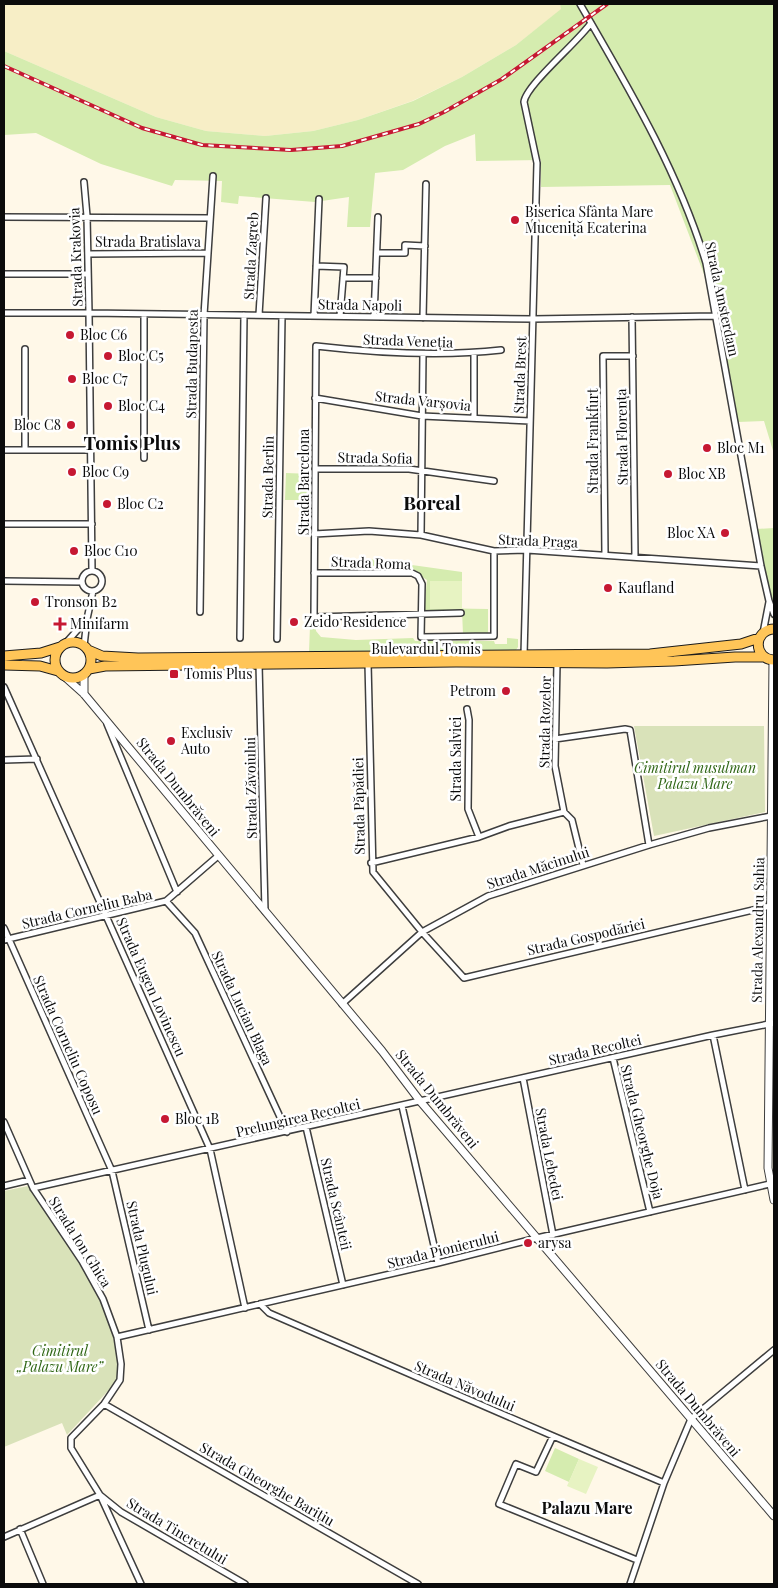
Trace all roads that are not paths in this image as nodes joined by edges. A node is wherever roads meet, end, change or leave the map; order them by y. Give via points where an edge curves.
1 (580, 4) edge
2 (591, 23) junction
3 (213, 176) dead end
4 (84, 182) dead end
5 (426, 184) dead end
6 (266, 198) dead end
7 (318, 199) dead end
8 (87, 216) junction
9 (4, 217) edge
10 (378, 217) dead end
11 (210, 218) junction
12 (424, 246) junction
13 (208, 253) junction
14 (377, 253) junction
15 (88, 254) junction
16 (316, 266) junction
17 (4, 274) edge
18 (88, 274) junction
19 (343, 278) junction
20 (376, 278) junction
21 (4, 313) edge
22 (89, 313) junction
23 (144, 314) junction
24 (204, 315) junction
25 (244, 315) junction
26 (259, 315) junction
27 (282, 316) junction
28 (314, 316) junction
29 (340, 316) junction
30 (715, 316) junction
31 (374, 317) junction
32 (632, 317) junction
33 (423, 318) junction
34 (533, 319) junction
35 (316, 346) joint
36 (25, 348) dead end
37 (501, 350) dead end
38 (474, 353) junction
39 (422, 354) junction
40 (633, 356) junction
41 (315, 398) junction
42 (422, 416) junction
43 (474, 418) junction
44 (530, 421) junction
45 (4, 450) edge
46 (25, 450) junction
47 (90, 450) junction
48 (144, 458) dead end
49 (315, 469) junction
50 (422, 471) junction
51 (494, 481) dead end
52 (4, 524) edge
53 (92, 524) junction
54 (314, 534) junction
55 (421, 535) junction
56 (527, 550) junction
57 (494, 551) junction
58 (605, 556) junction
59 (635, 558) junction
60 (761, 566) junction
61 (92, 571) junction
62 (314, 573) junction
63 (4, 581) edge
64 (82, 582) junction
65 (94, 591) junction
66 (769, 601) junction
67 (200, 612) dead end
68 (461, 613) dead end
69 (422, 614) junction
70 (774, 614) edge
71 (87, 619) junction
72 (774, 630) edge
73 (761, 636) junction
74 (240, 638) dead end
75 (277, 639) dead end
76 (62, 645) junction
77 (86, 648) junction
78 (524, 655) junction
79 (4, 656) edge
80 (772, 662) edge
81 (368, 663) junction
82 (557, 663) junction
83 (259, 664) junction
84 (4, 665) edge
85 (86, 672) junction
86 (61, 674) junction
87 (4, 687) edge
88 (84, 694) junction
89 (467, 709) dead end
90 (105, 719) junction
91 (555, 739) junction
92 (37, 759) junction
93 (4, 760) edge
94 (564, 812) junction
95 (771, 816) junction
96 (479, 837) junction
97 (649, 845) junction
98 (218, 856) junction
99 (371, 863) junction
100 (583, 865) junction
101 (177, 892) junction
102 (166, 901) junction
103 (772, 905) edge
104 (266, 912) junction
105 (107, 915) junction
106 (4, 928) edge
107 (422, 932) junction
108 (6, 939) edge
109 (342, 1004) junction
110 (772, 1023) edge
111 (713, 1035) junction
112 (613, 1058) junction
113 (523, 1078) junction
114 (420, 1101) junction
115 (402, 1106) junction
116 (4, 1122) edge
117 (306, 1127) junction
118 (287, 1132) junction
119 (210, 1149) junction
120 (112, 1170) junction
121 (29, 1180) junction
122 (772, 1184) edge
123 (4, 1186) edge
124 (33, 1188) junction
125 (745, 1190) junction
126 (774, 1200) edge
127 (650, 1212) junction
128 (552, 1235) junction
129 (538, 1238) junction
130 (438, 1263) junction
131 (343, 1285) junction
132 (260, 1304) junction
133 (246, 1308) junction
134 (150, 1330) junction
135 (117, 1337) junction
136 (774, 1350) edge
137 (104, 1404) junction
138 (691, 1419) junction
139 (553, 1436) junction
140 (664, 1483) junction
141 (100, 1495) junction
142 (774, 1516) edge
143 (20, 1529) junction
144 (4, 1536) edge
145 (637, 1560) junction
146 (44, 1584) edge
147 (142, 1584) edge
148 (245, 1584) edge
149 (418, 1584) edge
150 (630, 1584) edge

1 - 2 street, Strada Amsterdam
2 - 30 street, Strada Amsterdam via 657,142 695,227 706,263
2 - 34 street, Strada Brest via 524,96 537,164
3 - 11 street, Strada Budapesta
4 - 8 street, Strada Krakovia
5 - 12 street
6 - 26 street, Strada Zagreb
7 - 16 street
8 - 9 street, Strada Bratislava
8 - 11 street, Strada Bratislava
8 - 15 street, Strada Krakovia
10 - 14 street
11 - 13 street, Strada Budapesta
12 - 14 street via 405,245 405,253
12 - 33 street
13 - 15 street, Strada Bratislava
13 - 24 street, Strada Budapesta
14 - 20 street
15 - 18 street, Strada Krakovia
16 - 19 street via 344,267
16 - 28 street
17 - 18 street
18 - 22 street, Strada Krakovia
19 - 20 street
19 - 29 street
20 - 31 street
21 - 22 street, Strada Napoli
22 - 23 street, Strada Napoli
22 - 47 street, Strada Krakovia
23 - 24 street, Strada Napoli
23 - 48 street
24 - 25 street, Strada Napoli
24 - 67 street, Strada Budapesta
25 - 26 street, Strada Napoli
25 - 74 street, Strada Berlin
26 - 27 street, Strada Napoli
27 - 28 street, Strada Napoli
27 - 75 street, Strada Berlin
28 - 29 street, Strada Napoli
29 - 31 street, Strada Napoli
30 - 32 street, Strada Napoli
30 - 60 street, Strada Amsterdam
31 - 33 street, Strada Napoli
32 - 34 street, Strada Napoli
32 - 40 street, Strada Florența
33 - 34 street, Strada Napoli
34 - 44 street, Strada Brest
35 - 39 street, Strada Veneția
35 - 41 street, Strada Barcelona
36 - 46 street
37 - 38 street, Strada Veneția
38 - 39 street, Strada Veneția
38 - 43 street
39 - 42 street
40 - 58 street, Strada Frankfurt via 603,356
40 - 59 street, Strada Florența
41 - 42 street, Strada Varșovia
41 - 49 street, Strada Barcelona
42 - 43 street, Strada Varșovia
42 - 50 street
43 - 44 street, Strada Varșovia
44 - 56 street, Strada Brest
45 - 46 street
46 - 47 street
47 - 53 street, Strada Krakovia
49 - 50 street, Strada Sofia via 409,468
49 - 54 street, Strada Barcelona
50 - 51 street, Strada Sofia
50 - 55 street
52 - 53 street
53 - 61 street, Strada Krakovia
54 - 55 street, Strada Praga via 369,531
54 - 62 street, Strada Barcelona
55 - 57 street, Strada Praga
56 - 57 street, Strada Praga
56 - 58 street, Strada Praga
56 - 78 street, Strada Brest
57 - 69 street via 494,636 421,637
58 - 59 street, Strada Praga
59 - 60 street, Strada Praga
60 - 66 street, Strada Amsterdam
61 - 64 street via 85,574
61 - 65 street via 102,579 101,586
62 - 69 street, Strada Roma via 405,573 418,576 422,584
62 - 69 street, Strada Barcelona via 314,617
63 - 64 street
64 - 65 street via 86,589
65 - 71 street
66 - 70 street, Strada Amsterdam
66 - 73 street, Strada Amsterdam
68 - 69 street
71 - 76 street
71 - 77 street
72 - 73 main road, Bulevardul Tomis
73 - 78 main road, Bulevardul Tomis via 741,644 650,654
73 - 80 main road via 759,652
76 - 77 main road via 75,642
76 - 79 main road via 41,653
76 - 86 main road via 54,658
77 - 78 main road, Bulevardul Tomis via 102,656 138,658
77 - 85 main road via 91,661
80 - 82 main road, Bulevardul Tomis via 735,657
80 - 95 street, Strada Alexandru Sahia
81 - 82 main road, Bulevardul Tomis
81 - 83 main road, Bulevardul Tomis
81 - 99 street, Strada Păpădiei
82 - 91 street, Strada Rozelor
83 - 85 main road, Bulevardul Tomis via 104,666
83 - 104 street, Strada Zăvoiului
84 - 86 main road via 40,666
85 - 86 main road via 73,678
85 - 88 street
86 - 88 street, Strada Dumbrăveni
87 - 92 street, Strada Eugen Lovinescu
88 - 90 street, Strada Dumbrăveni
89 - 96 street, Strada Salviei via 468,809
90 - 98 street, Strada Dumbrăveni
90 - 101 street
91 - 94 street, Strada Rozelor via 555,766
91 - 97 street via 630,730
92 - 93 street
92 - 105 street, Strada Eugen Lovinescu
94 - 96 street
94 - 100 street, Strada Rozelor via 572,820
95 - 97 street, Strada Măcinului via 709,828
95 - 103 street, Strada Alexandru Sahia
96 - 99 street
97 - 100 street, Strada Măcinului
98 - 101 street, Strada Corneliu Baba
98 - 104 street, Strada Dumbrăveni
99 - 107 street, Strada Păpădiei via 372,872
100 - 107 street, Strada Măcinului via 488,896
101 - 102 street, Strada Corneliu Baba
102 - 105 street, Strada Corneliu Baba
102 - 118 street, Strada Lucian Blaga via 195,933
103 - 107 street, Strada Gospodăriei via 464,978
103 - 110 street, Strada Alexandru Sahia
104 - 109 street, Strada Dumbrăveni
105 - 108 street, Strada Corneliu Baba
105 - 119 street, Strada Eugen Lovinescu
106 - 108 street, Strada Corneliu Coposu
107 - 109 street, Strada Măcinului
108 - 120 street, Strada Corneliu Coposu
109 - 114 street, Strada Dumbrăveni
110 - 111 street, Strada Recoltei
110 - 122 street, Strada Alexandru Sahia via 768,1168
111 - 112 street, Strada Recoltei
111 - 125 street
112 - 113 street, Strada Recoltei
112 - 127 street, Strada Gheorghe Doja
113 - 114 street, Strada Recoltei
113 - 128 street, Strada Lebedei
114 - 115 street, Prelungirea Recoltei
114 - 129 street, Strada Dumbrăveni
115 - 117 street, Prelungirea Recoltei
115 - 130 street
116 - 121 street, Strada Ion Ghica
117 - 118 street, Prelungirea Recoltei
117 - 131 street, Strada Scânteii
118 - 119 street, Prelungirea Recoltei
119 - 120 street, Prelungirea Recoltei
119 - 133 street, Strada Eugen Lovinescu
120 - 124 street, Prelungirea Recoltei
120 - 134 street, Strada Plugului
121 - 123 street
121 - 124 street, Strada Ion Ghica
122 - 125 street, Strada Pionierului
122 - 126 street, Strada Alexandru Sahia
124 - 135 street, Strada Ion Ghica via 82,1261 103,1299
125 - 127 street, Strada Pionierului
127 - 128 street, Strada Pionierului
128 - 129 street, Strada Pionierului
129 - 130 street, Strada Pionierului
129 - 138 street, Strada Dumbrăveni
130 - 131 street, Strada Pionierului
131 - 132 street, Strada Pionierului
132 - 133 street, Strada Pionierului
132 - 139 street, Strada Năvodului via 269,1313
133 - 134 street, Strada Pionierului
134 - 135 street, Strada Pionierului
135 - 137 street, Strada Ion Ghica via 120,1380
136 - 138 street
137 - 141 street, Strada Ion Ghica via 70,1438 71,1448
137 - 149 street, Strada Gheorghe Barițiu
138 - 140 street
138 - 142 street, Strada Dumbrăveni
139 - 140 street, Strada Năvodului
139 - 145 street via 536,1472 516,1464 499,1504
140 - 145 street
141 - 143 street
141 - 147 street
141 - 148 street, Strada Tineretului via 121,1512
143 - 144 street
143 - 146 street
145 - 150 street

